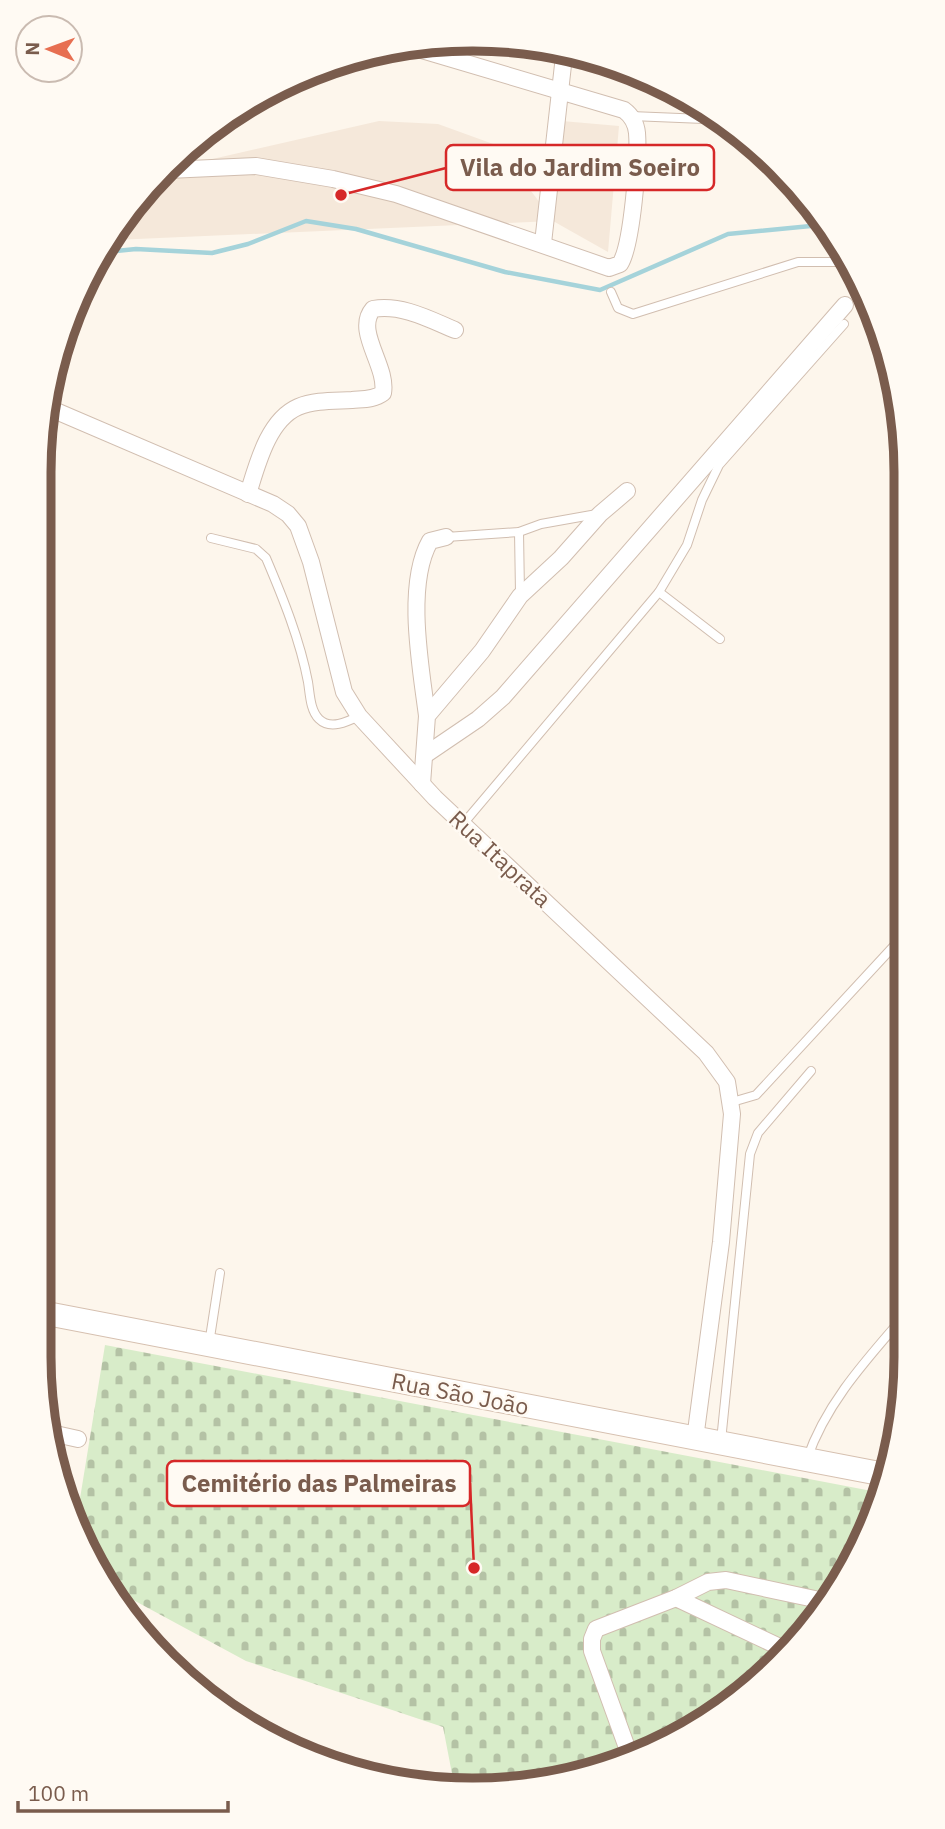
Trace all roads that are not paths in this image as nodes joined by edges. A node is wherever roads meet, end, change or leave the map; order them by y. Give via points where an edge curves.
1 (432, 53) edge
2 (564, 61) edge
3 (561, 92) junction
4 (627, 113) junction
5 (702, 119) edge
6 (179, 170) edge
7 (543, 243) junction
8 (838, 261) edge
9 (611, 292) dead end
10 (845, 305) dead end
11 (844, 324) dead end
12 (455, 330) dead end
13 (55, 411) edge
14 (627, 491) dead end
15 (248, 494) junction
16 (600, 513) junction
17 (519, 532) junction
18 (446, 537) joint
19 (211, 538) dead end
20 (659, 592) junction
21 (520, 596) junction
22 (720, 639) dead end
23 (359, 716) junction
24 (427, 716) junction
25 (425, 755) junction
26 (422, 784) junction
27 (463, 824) junction
28 (894, 946) edge
29 (811, 1071) dead end
30 (732, 1102) junction
31 (220, 1273) dead end
32 (51, 1315) edge
33 (894, 1328) edge
34 (209, 1347) junction
35 (58, 1435) edge
36 (78, 1439) dead end
37 (695, 1439) junction
38 (720, 1444) junction
39 (806, 1462) junction
40 (878, 1473) edge
41 (677, 1598) junction
42 (817, 1599) edge
43 (779, 1647) edge
44 (627, 1749) edge

1 - 3 street
2 - 3 street
3 - 4 street
3 - 7 street
4 - 5 lane
4 - 7 street via 637,133 631,218 620,264 609,268
6 - 7 street via 256,166 298,172 396,194
8 - 9 lane via 797,262 633,314 618,308
10 - 25 street via 503,696
11 - 20 lane via 719,465 687,545
12 - 15 street via 410,311 373,309 366,326 383,378 383,393 373,398 315,402 284,417 259,460
13 - 15 street, Rua Itaprata
14 - 16 street
15 - 23 street, Rua Itaprata via 288,514 298,526 344,692
16 - 17 lane
16 - 21 street
17 - 18 lane
17 - 21 lane
18 - 24 street via 430,541 419,580 419,643
19 - 23 lane via 256,549 266,558 300,648 320,721 338,724
20 - 22 lane
20 - 27 lane
21 - 24 street via 476,660
23 - 26 street, Rua Itaprata
24 - 25 street
25 - 26 street
26 - 27 street, Rua Itaprata
27 - 30 street, Rua Itaprata via 706,1054 727,1082
28 - 30 lane via 756,1095
29 - 38 lane via 758,1133 750,1154
30 - 37 street, Rua Itaprata via 721,1242
31 - 34 lane
32 - 34 street, Rua São João
33 - 39 lane via 853,1376 813,1441
34 - 37 street, Rua São João
35 - 36 street
37 - 38 street, Rua São João
38 - 39 street, Rua São João
39 - 40 street, Rua São João
41 - 42 street via 696,1586 726,1580
41 - 43 street
41 - 44 street via 596,1629 592,1639 592,1651

